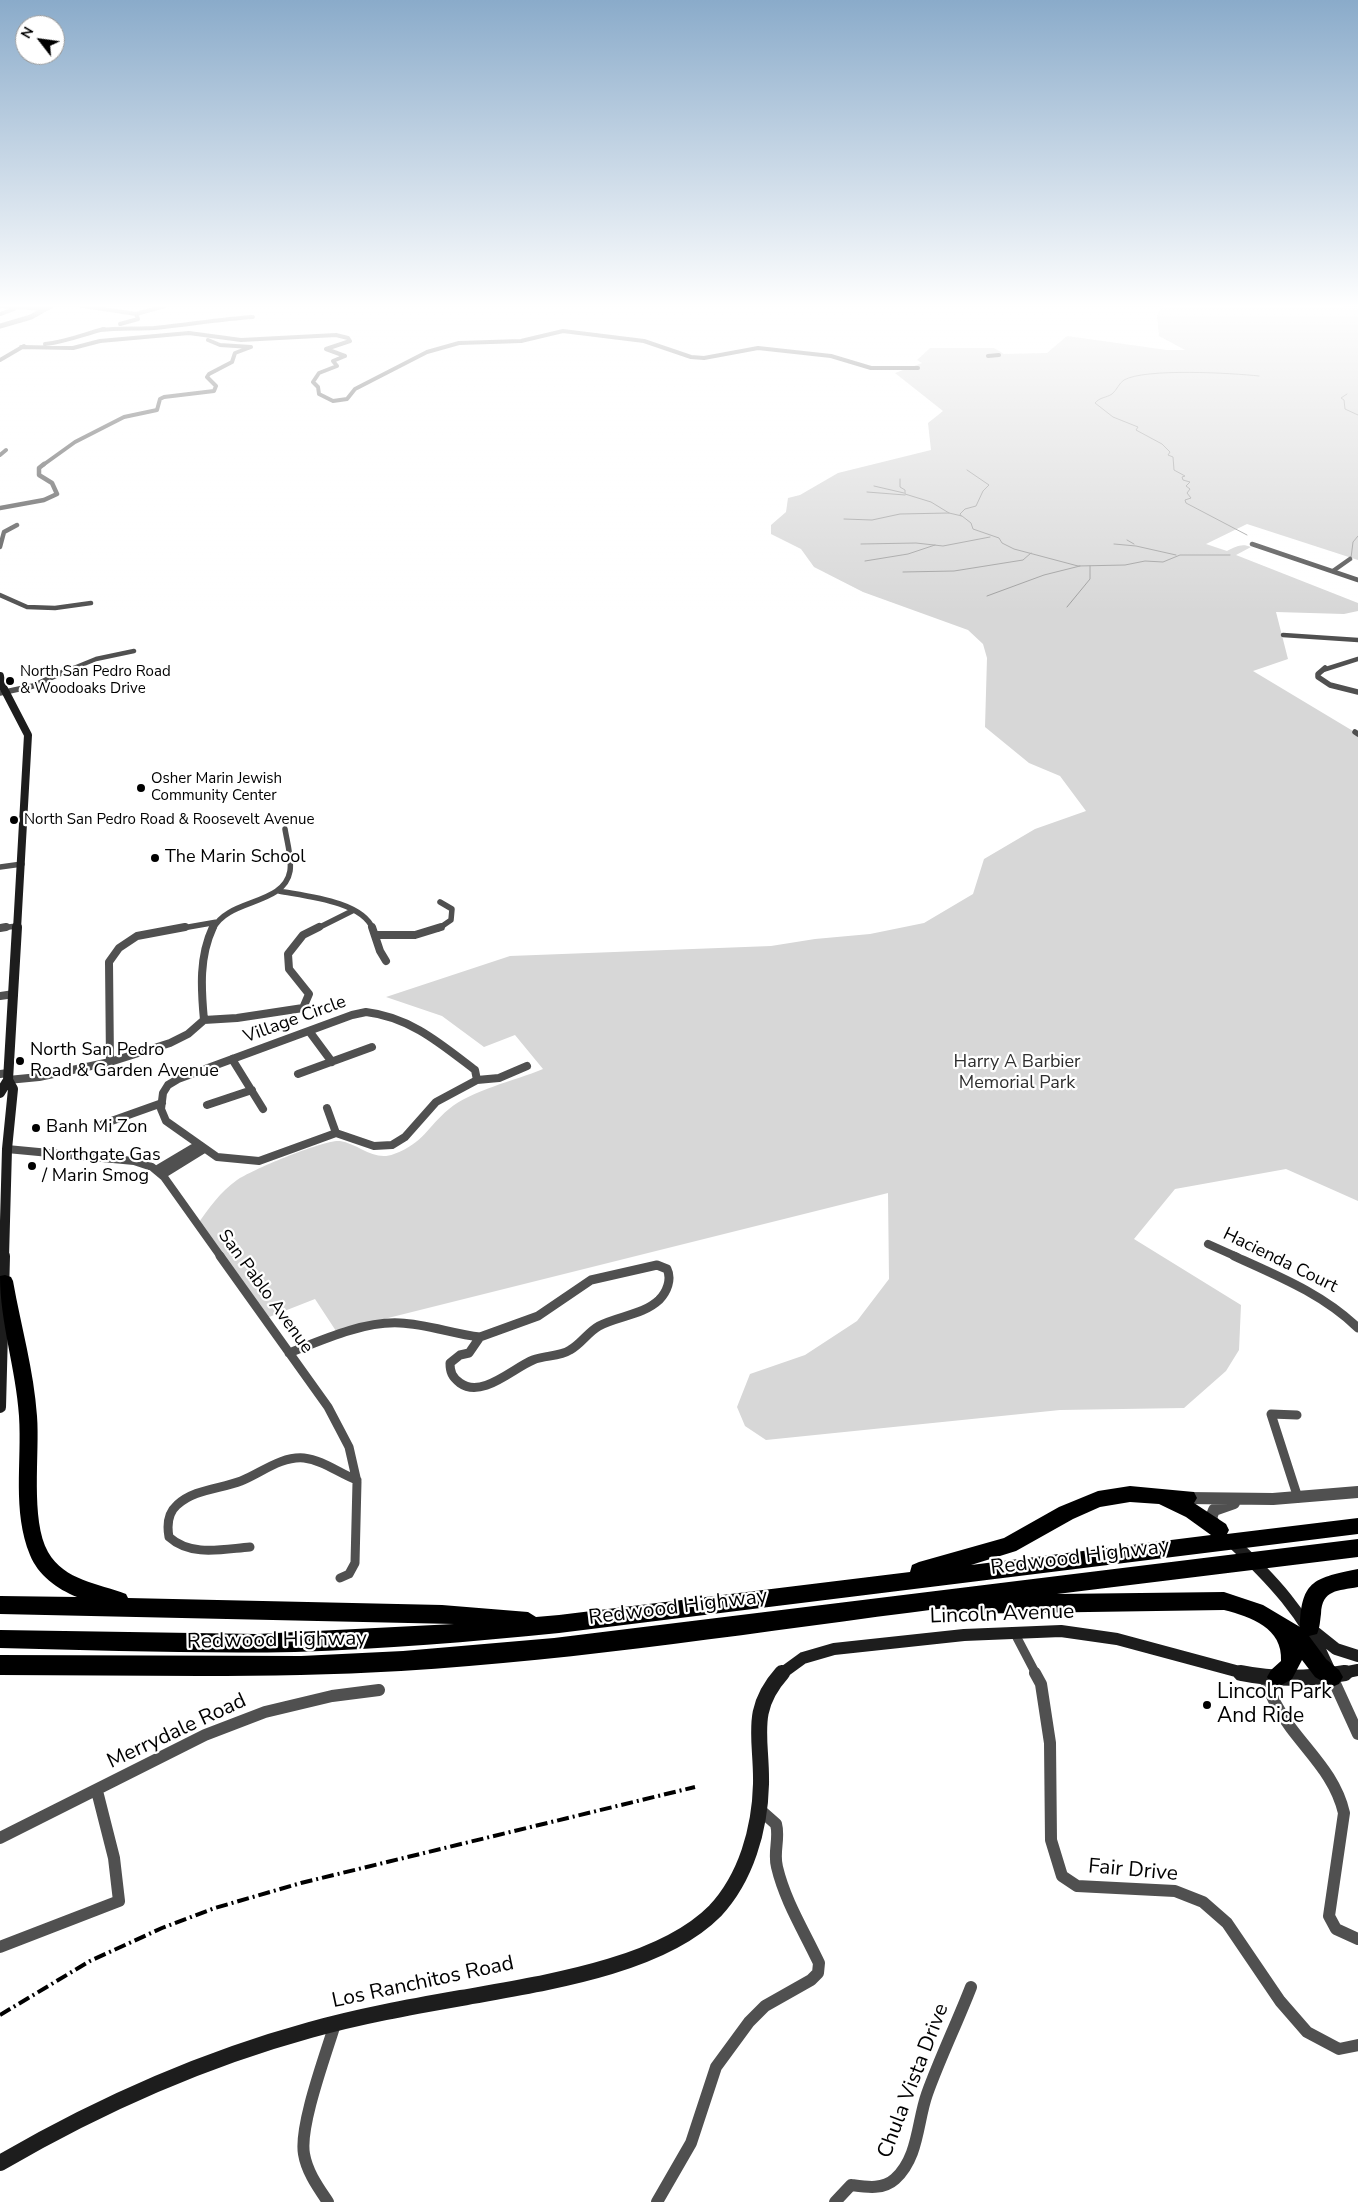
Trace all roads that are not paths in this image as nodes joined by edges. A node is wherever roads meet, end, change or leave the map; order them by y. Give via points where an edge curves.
1 (158, 407) edge
2 (0, 449) edge
3 (0, 455) edge
4 (0, 508) edge
5 (17, 525) dead end
6 (1252, 544) dead end
7 (0, 547) edge
8 (1350, 559) dead end
9 (1333, 571) junction
10 (1358, 580) edge
11 (0, 595) edge
12 (91, 603) dead end
13 (1283, 635) dead end
14 (1358, 640) edge
15 (134, 651) dead end
16 (1358, 659) edge
17 (0, 676) edge
18 (0, 682) edge
19 (1358, 692) edge
20 (2, 694) edge
21 (285, 829) dead end
22 (22, 864) junction
23 (0, 867) edge
24 (279, 891) junction
25 (440, 902) dead end
26 (354, 910) junction
27 (217, 922) junction
28 (17, 926) junction
29 (0, 928) edge
30 (376, 935) junction
31 (386, 961) dead end
32 (14, 994) junction
33 (0, 996) edge
34 (204, 1020) junction
35 (309, 1031) junction
36 (372, 1047) dead end
37 (232, 1059) junction
38 (110, 1062) junction
39 (332, 1062) junction
40 (527, 1066) dead end
41 (298, 1074) dead end
42 (5, 1076) edge
43 (477, 1080) junction
44 (252, 1090) junction
45 (0, 1094) edge
46 (162, 1103) junction
47 (207, 1105) dead end
48 (327, 1108) dead end
49 (263, 1109) dead end
50 (103, 1124) dead end
51 (336, 1133) junction
52 (201, 1147) junction
53 (2, 1150) edge
54 (159, 1172) junction
55 (1208, 1244) dead end
56 (5, 1281) junction
57 (1358, 1328) edge
58 (480, 1338) junction
59 (289, 1353) junction
60 (0, 1408) edge
61 (1297, 1415) dead end
62 (357, 1480) junction
63 (1358, 1492) edge
64 (1148, 1494) junction
65 (1187, 1498) joint
66 (1298, 1498) junction
67 (1244, 1501) junction
68 (1358, 1526) edge
69 (1220, 1530) junction
70 (250, 1547) dead end
71 (1358, 1548) edge
72 (340, 1578) dead end
73 (1358, 1578) edge
74 (874, 1584) junction
75 (898, 1604) junction
76 (0, 1605) edge
77 (228, 1609) junction
78 (1267, 1617) junction
79 (559, 1624) junction
80 (1310, 1627) junction
81 (1013, 1631) junction
82 (0, 1639) edge
83 (1358, 1656) edge
84 (0, 1665) edge
85 (1358, 1670) edge
86 (1271, 1677) junction
87 (1332, 1677) junction
88 (379, 1690) dead end
89 (1358, 1734) edge
90 (761, 1770) joint
91 (97, 1791) junction
92 (759, 1809) junction
93 (0, 1838) edge
94 (1358, 1939) edge
95 (0, 1947) edge
96 (971, 1987) dead end
97 (335, 2024) junction
98 (1358, 2046) edge
99 (0, 2163) edge
100 (328, 2202) edge
101 (657, 2202) edge
102 (835, 2202) edge

1 - 4 street via 157,410 124,417 75,442 39,468 39,475 52,483 57,494 44,500
2 - 3 street via 6,450
5 - 7 street via 4,531
6 - 9 street
8 - 9 street
9 - 10 street
11 - 12 street via 27,607 55,608
13 - 14 street
15 - 20 street via 91,661 33,688
16 - 19 street via 1326,668 1318,677 1330,685
17 - 18 main road
18 - 20 main road
20 - 22 main road via 28,735
21 - 24 street via 290,873
22 - 23 street
22 - 28 main road
24 - 26 street
24 - 27 street via 237,906
25 - 30 street via 452,909 451,920 445,926 424,934
26 - 30 street via 367,917
26 - 34 street via 302,935 288,954 289,969 309,994 304,1008
27 - 34 street via 203,951 200,977
27 - 38 street via 137,936 119,948 109,962
28 - 29 street
28 - 32 main road
30 - 31 street via 379,952
32 - 33 street
32 - 42 main road
34 - 38 street via 188,1034 170,1043
35 - 37 street, Village Circle
35 - 39 street
35 - 43 street, Village Circle via 352,1014 377,1012 419,1027 474,1070
36 - 39 street
37 - 44 street
37 - 46 street, Village Circle via 168,1085
38 - 42 street via 39,1077
39 - 41 street
40 - 43 street via 499,1078
42 - 45 main road
42 - 53 main road via 13,1089
43 - 51 street via 436,1102 405,1137 392,1145 374,1146
44 - 47 street
44 - 49 street
46 - 50 street
46 - 52 street via 166,1121
48 - 51 street
51 - 52 street via 259,1161 217,1157
52 - 54 street
53 - 54 street via 139,1162
53 - 56 main road
54 - 59 street, San Pablo Avenue
55 - 57 street, Hacienda Court via 1288,1280 1337,1308
56 - 60 main road
56 - 77 highway via 27,1408 28,1523 39,1555 64,1581 98,1596 121,1601
58 - 58 street via 538,1316 591,1280 657,1265 670,1274 660,1299 590,1331 571,1350 521,1365 482,1387 460,1385 450,1374 450,1364 460,1355 469,1353
58 - 59 street via 399,1322
59 - 62 street, San Pablo Avenue via 341,1428
61 - 66 street via 1271,1414
62 - 70 street via 313,1460 291,1459 241,1482 189,1498 170,1515 169,1537 180,1546 199,1549
62 - 72 street, San Pablo Avenue via 355,1563 349,1574
63 - 66 street
64 - 65 highway
64 - 69 highway via 1193,1511
64 - 74 highway via 1113,1496 1090,1502 1009,1545
65 - 67 street
66 - 67 street
67 - 69 street via 1214,1510 1211,1518
68 - 74 highway, Redwood Highway
69 - 80 main road via 1280,1587
71 - 75 highway, Redwood Highway
73 - 80 highway via 1330,1584 1317,1591 1310,1602
74 - 79 highway, Redwood Highway
75 - 78 highway via 1001,1606 1207,1600 1241,1605
75 - 84 highway, Redwood Highway via 546,1648 403,1661 242,1667
76 - 77 highway
77 - 79 highway via 467,1615
78 - 86 highway via 1284,1634 1291,1649 1290,1665
78 - 87 highway via 1296,1637 1319,1668
79 - 82 highway, Redwood Highway via 429,1636 300,1642
80 - 83 main road via 1336,1649
80 - 87 main road
81 - 86 main road, Lincoln Avenue via 1078,1632 1131,1643 1208,1667
81 - 90 main road, Lincoln Avenue via 950,1635 830,1650 797,1661 775,1680 762,1701 757,1732
81 - 98 street, Fair Drive via 1041,1684 1050,1743 1051,1840 1062,1876 1077,1886 1175,1891 1204,1902 1227,1923 1280,2001 1307,2032 1339,2049
85 - 87 main road, Lincoln Avenue
86 - 87 main road, Lincoln Avenue
86 - 94 street via 1279,1710 1319,1759 1342,1800 1344,1813 1329,1916 1336,1929
87 - 89 street
88 - 91 street, Merrydale Road via 332,1696 265,1712 205,1735
90 - 92 main road, Los Ranchitos Road
91 - 93 street, Merrydale Road
91 - 95 street via 114,1858 119,1901
92 - 97 main road, Los Ranchitos Road via 751,1846 736,1882 720,1907 676,1938 590,1971
92 - 101 street via 773,1818 776,1824 779,1833 775,1856 780,1878 787,1902 819,1963 818,1973 766,2006 749,2022 716,2067 691,2143
96 - 102 street, Chula Vista Drive via 926,2098 914,2145 902,2170 888,2185 851,2185
97 - 99 main road, Los Ranchitos Road via 266,2042 132,2095
97 - 100 street via 304,2131 304,2154 313,2180

